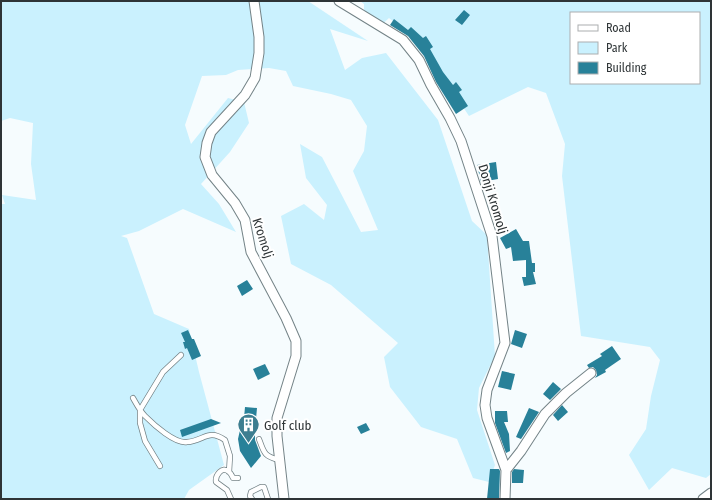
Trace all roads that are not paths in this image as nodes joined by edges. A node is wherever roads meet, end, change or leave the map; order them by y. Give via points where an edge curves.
1 (254, 1) edge
2 (339, 1) edge
3 (181, 356) dead end
4 (591, 373) dead end
5 (133, 398) dead end
6 (140, 410) junction
7 (259, 439) dead end
8 (279, 460) junction
9 (160, 466) dead end
10 (506, 470) junction
11 (229, 472) junction
12 (238, 478) dead end
13 (711, 493) edge
14 (231, 499) edge
15 (252, 499) edge
16 (268, 499) edge
17 (284, 499) edge
18 (505, 499) edge
19 (703, 499) edge

1 - 8 street, Kromolj via 259,37 255,78 245,95 212,132 205,157 212,175 245,220 251,252 296,341 296,356 276,418
2 - 10 street, Donji Kromolj via 403,40 419,60 461,141 492,236 505,343 487,390 484,406
3 - 6 lane via 163,372
4 - 10 street via 545,414
5 - 6 lane
6 - 9 lane via 140,423 145,441
6 - 11 lane via 168,436 181,442 218,435 225,440 230,456
7 - 8 lane via 264,454
8 - 17 street, Kromolj
10 - 18 street, Donji Kromolj
11 - 12 lane via 231,476
11 - 14 lane via 221,471 215,479
13 - 19 street
15 - 16 lane via 251,492 264,487

